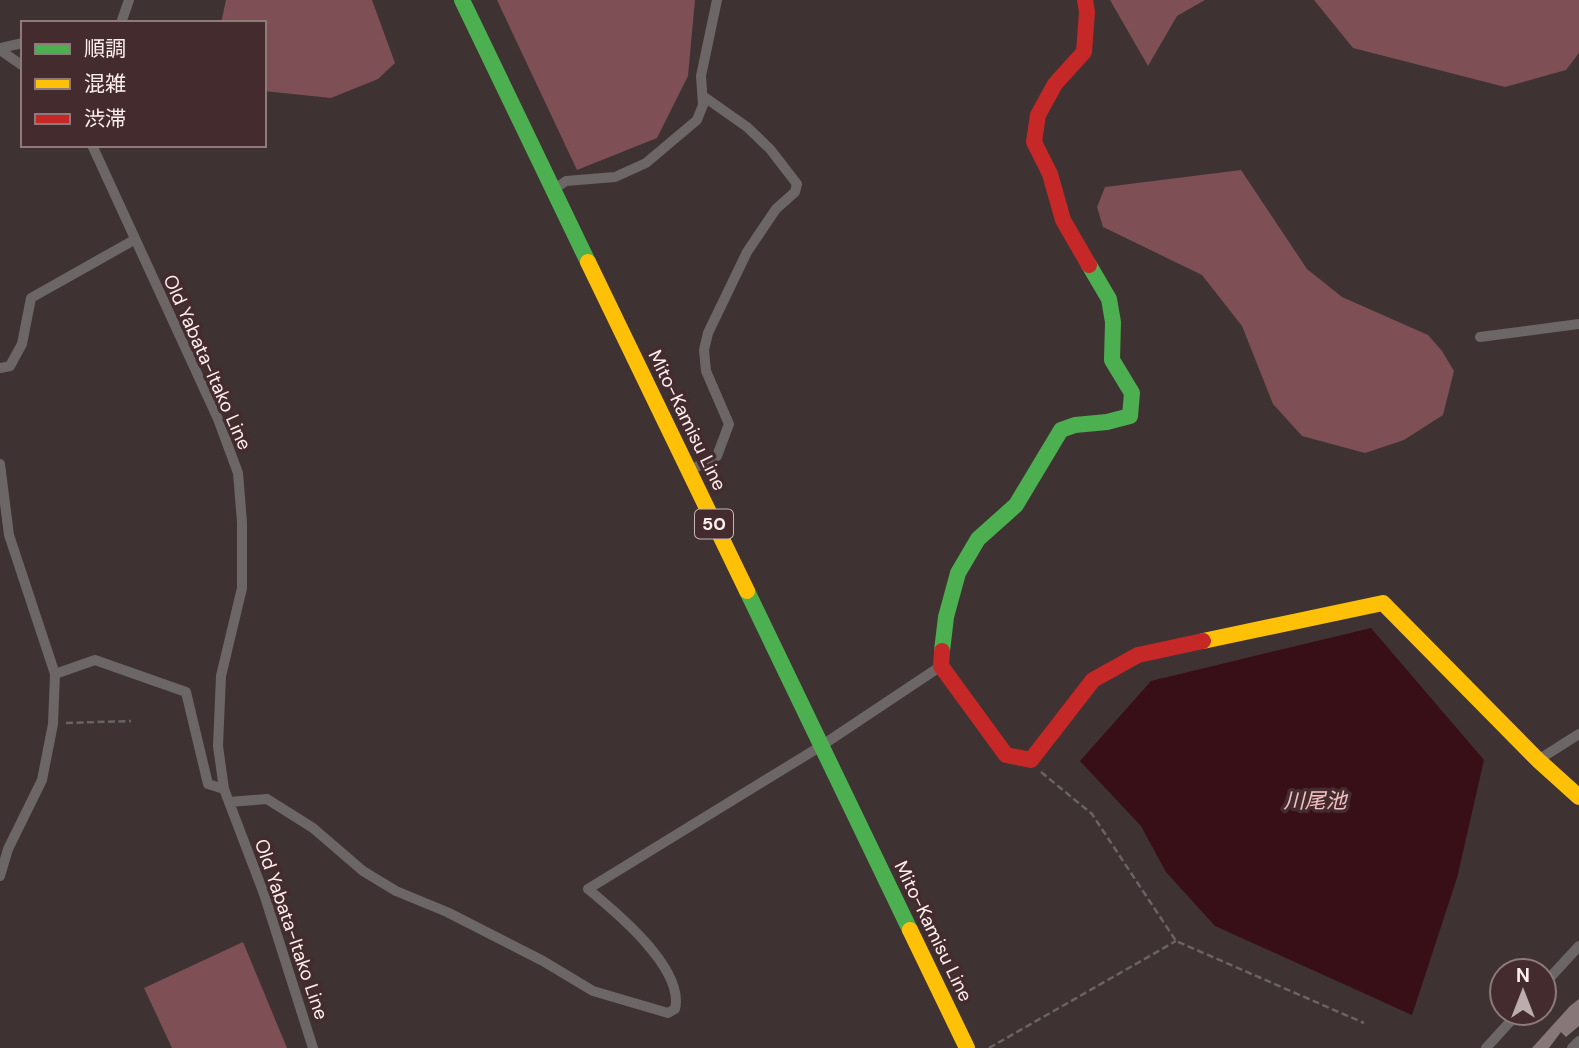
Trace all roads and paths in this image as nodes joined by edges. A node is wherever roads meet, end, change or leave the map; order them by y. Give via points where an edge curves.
1 (462, 0) edge
2 (717, 0) edge
3 (1084, 0) edge
4 (126, 2) edge
5 (121, 21) edge
6 (21, 44) edge
7 (0, 49) edge
8 (21, 65) edge
9 (702, 96) junction
10 (93, 147) edge
11 (554, 190) junction
12 (134, 240) junction
13 (1579, 324) edge
14 (1480, 337) dead end
15 (0, 368) edge
16 (0, 464) edge
17 (689, 471) junction
18 (941, 667) junction
19 (55, 674) junction
20 (131, 721) dead end
21 (52, 724) junction
22 (1579, 734) edge
23 (821, 746) junction
24 (1031, 760) junction
25 (1538, 760) junction
26 (224, 789) junction
27 (1579, 797) edge
28 (229, 802) junction
29 (0, 876) edge
30 (1176, 941) junction
31 (1579, 946) edge
32 (1558, 969) edge
33 (1364, 1023) dead end
34 (1505, 1027) edge
35 (1579, 1041) edge
36 (313, 1048) edge
37 (967, 1048) edge
38 (989, 1048) edge
39 (1486, 1048) edge
40 (1573, 1048) edge

1 - 11 street, Mito-Kamisu Line / 50
2 - 9 street via 701,76
3 - 18 street via 1084,52 1055,84 1038,115 1034,142 1051,174 1063,220 1109,299 1112,360 1132,393 1130,416 1061,430 1016,505 978,539 958,573 946,617
4 - 5 street
6 - 7 street
7 - 8 street
9 - 11 street via 697,120 646,163 615,177 566,181
9 - 17 street via 747,127 797,184 747,252 708,333 706,371 729,424 717,456
10 - 12 street, Old Yabata-Itako Line
11 - 17 street, Mito-Kamisu Line / 50
12 - 15 street via 31,298 22,344 10,366
12 - 26 street, Old Yabata-Itako Line via 218,419 238,473 242,588 221,676 218,746
13 - 14 street
16 - 19 street via 9,535
17 - 23 street, Mito-Kamisu Line / 50
18 - 23 street
18 - 24 street via 1006,755
19 - 21 street
19 - 26 street via 95,660 186,692 208,784
20 - 21 path
21 - 29 street via 43,780 8,849
22 - 25 street
23 - 28 street via 588,889 634,927 671,978 678,1000 676,1009 668,1013 593,990 447,912 396,891 267,799
23 - 37 street, Mito-Kamisu Line / 50
24 - 25 street via 1093,680 1138,655 1383,603
24 - 30 path via 1092,814
25 - 27 street
26 - 28 street, Old Yabata-Itako Line
28 - 36 street, Old Yabata-Itako Line
30 - 33 path
30 - 38 path
31 - 32 street
34 - 39 street
35 - 40 street

